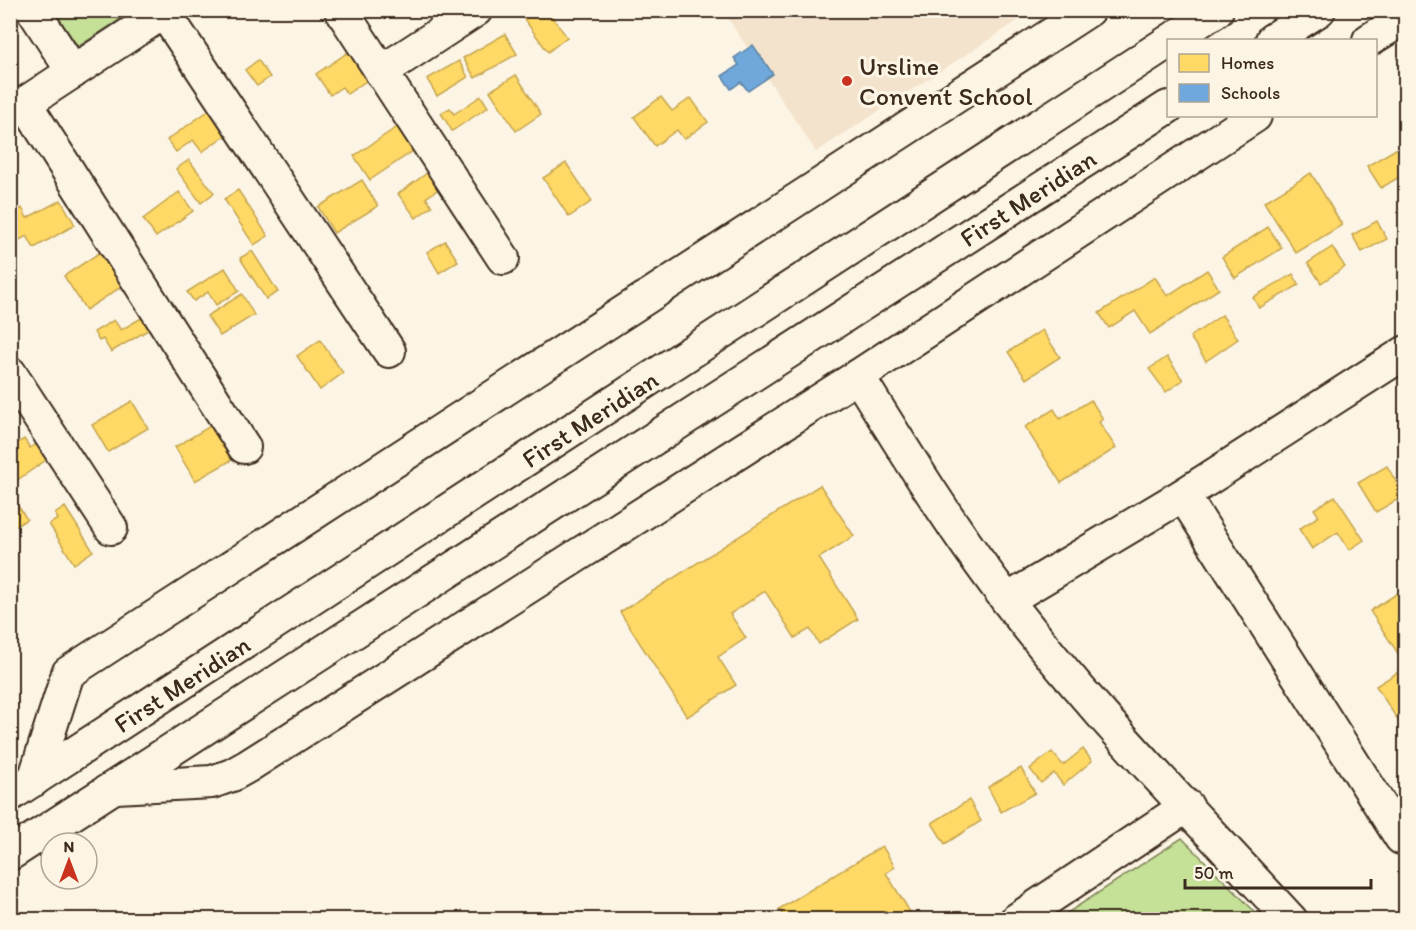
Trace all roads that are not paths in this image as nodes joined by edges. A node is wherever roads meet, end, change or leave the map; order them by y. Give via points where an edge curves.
1 (33, 10) edge
2 (341, 10) edge
3 (476, 10) edge
4 (1089, 10) edge
5 (1217, 10) edge
6 (1319, 10) edge
7 (166, 11) edge
8 (1406, 17) edge
9 (1173, 39) edge
10 (1274, 39) edge
11 (1371, 39) edge
12 (1167, 43) edge
13 (73, 72) junction
14 (381, 72) junction
15 (18, 108) edge
16 (1167, 108) edge
17 (1253, 117) edge
18 (503, 258) dead end
19 (389, 351) dead end
20 (1406, 352) edge
21 (10, 373) edge
22 (858, 376) junction
23 (244, 447) dead end
24 (1183, 495) junction
25 (111, 528) dead end
26 (1007, 600) junction
27 (114, 787) junction
28 (22, 788) edge
29 (1187, 806) junction
30 (1406, 835) edge
31 (10, 854) edge
32 (1016, 920) edge
33 (1291, 920) edge

1 - 13 street
2 - 14 street
3 - 14 street
4 - 28 street via 68,673
5 - 9 street, First Meridian
6 - 10 street
7 - 13 street
7 - 19 street
8 - 11 street
12 - 28 street, First Meridian
13 - 15 street
14 - 18 street
15 - 23 street
16 - 27 street, First Meridian
17 - 22 street
20 - 24 street
21 - 25 street
22 - 26 street via 938,504
22 - 27 street via 232,775 212,782
24 - 26 street
24 - 30 street via 1401,838
26 - 29 street via 1097,709
27 - 31 street, First Meridian
29 - 32 street
29 - 33 street

